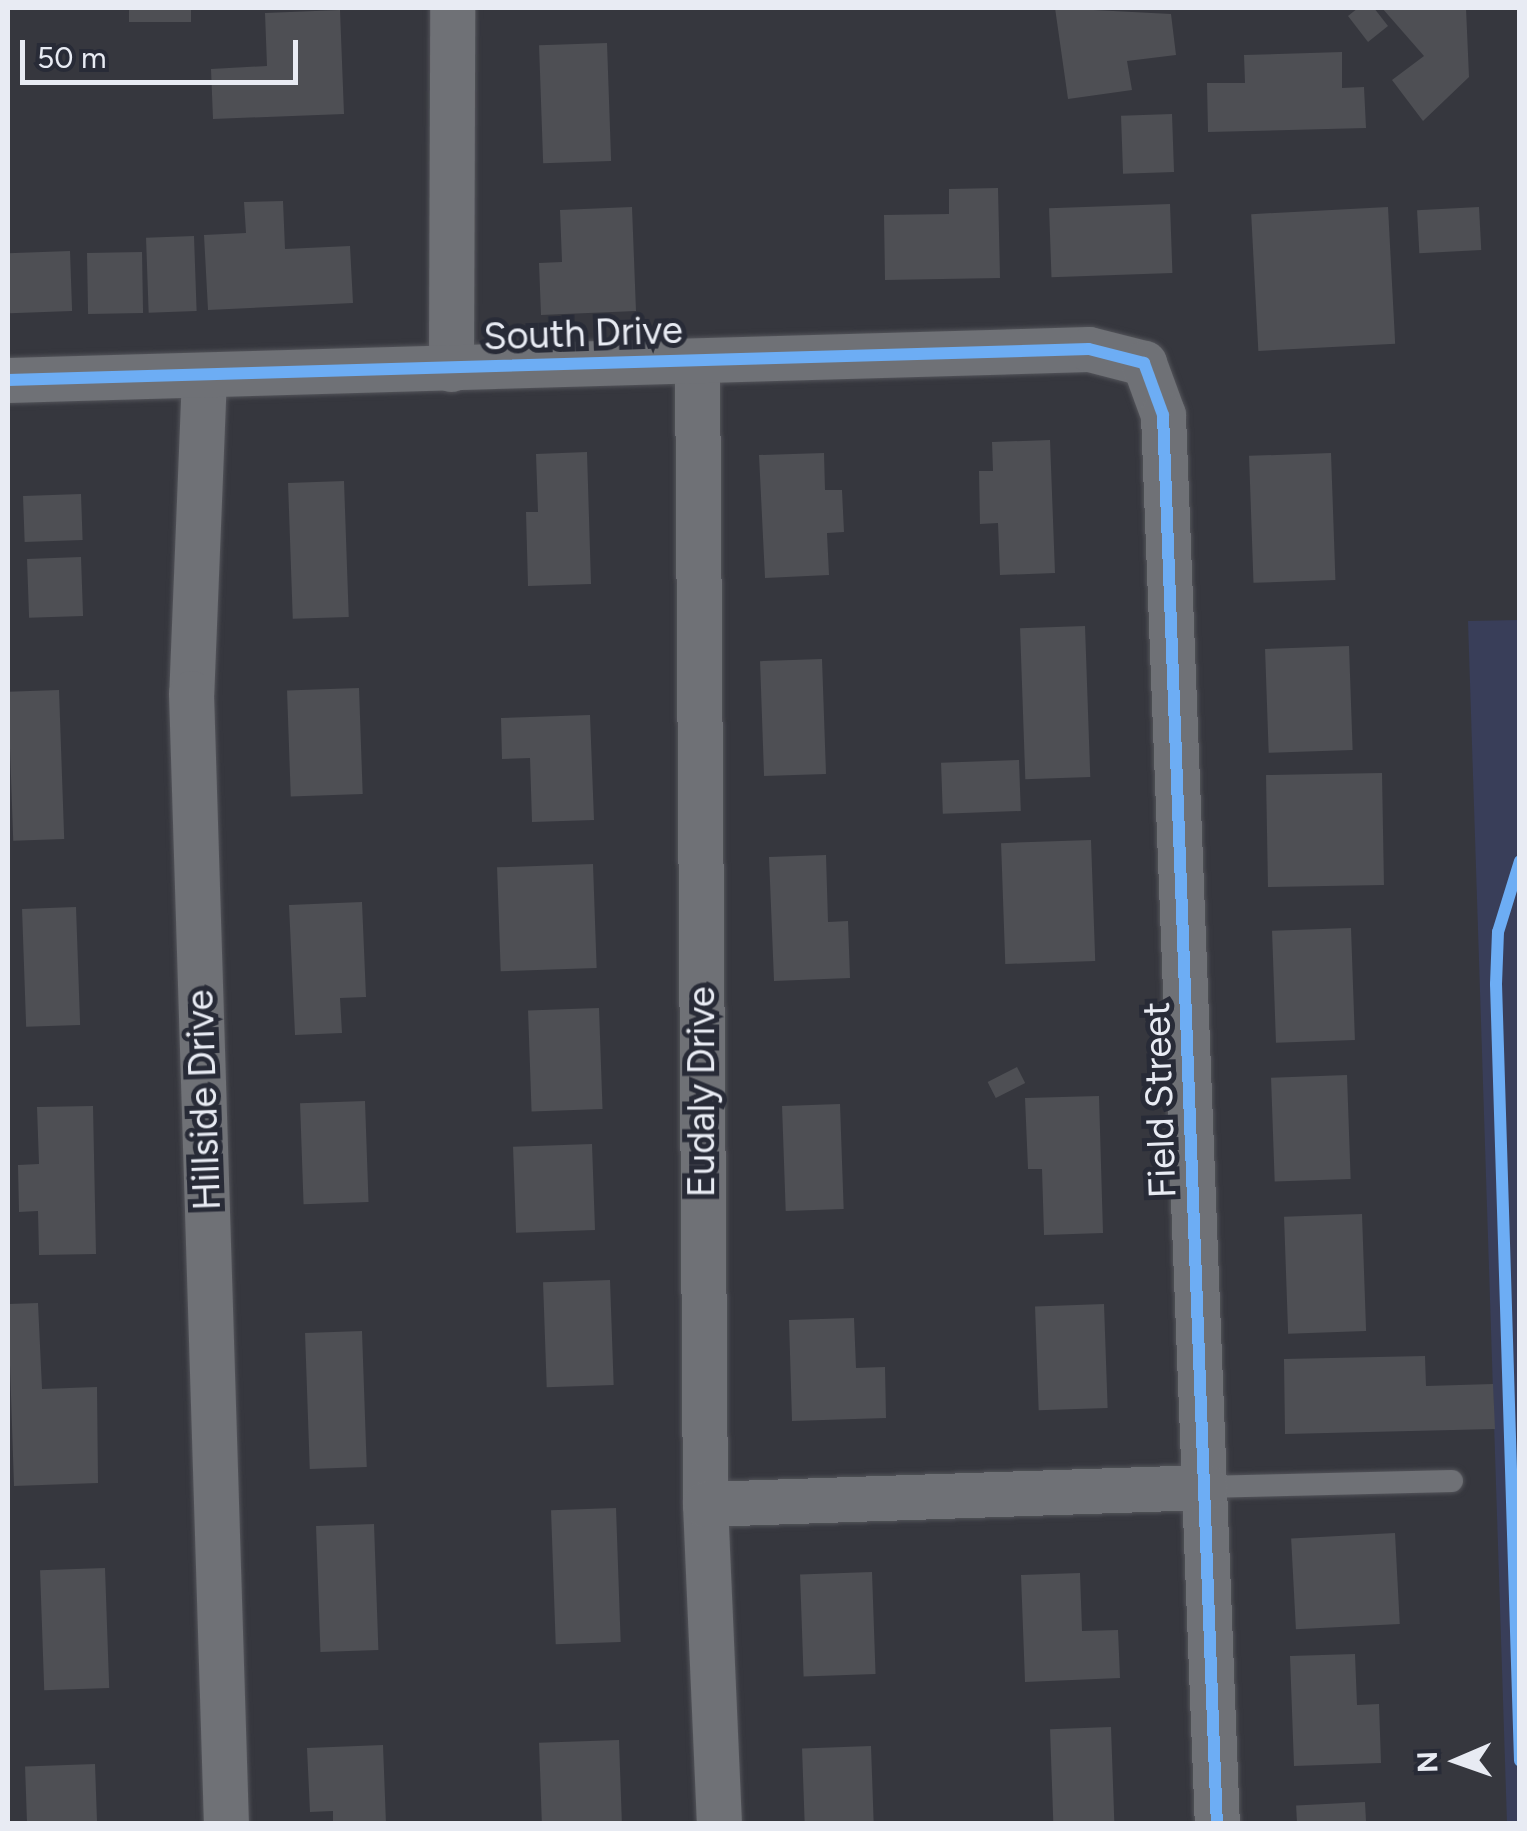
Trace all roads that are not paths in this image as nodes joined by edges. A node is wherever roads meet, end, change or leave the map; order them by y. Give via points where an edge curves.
1 (452, 8) edge
2 (697, 360) junction
3 (450, 369) junction
4 (204, 376) junction
5 (1153, 376) joint
6 (8, 380) edge
7 (1452, 1482) dead end
8 (1205, 1488) junction
9 (705, 1504) junction
10 (226, 1824) edge
11 (719, 1824) edge
12 (1217, 1824) edge

1 - 3 street
2 - 3 street, South Drive
2 - 5 street, South Drive via 1089,349 1144,363
2 - 9 street, Eudaly Drive
3 - 4 street, South Drive
4 - 6 street, South Drive
4 - 10 street, Hillside Drive via 191,693
5 - 8 street, Field Street via 1163,415
7 - 8 lane
8 - 9 street
8 - 12 street, Field Street
9 - 11 street, Eudaly Drive

